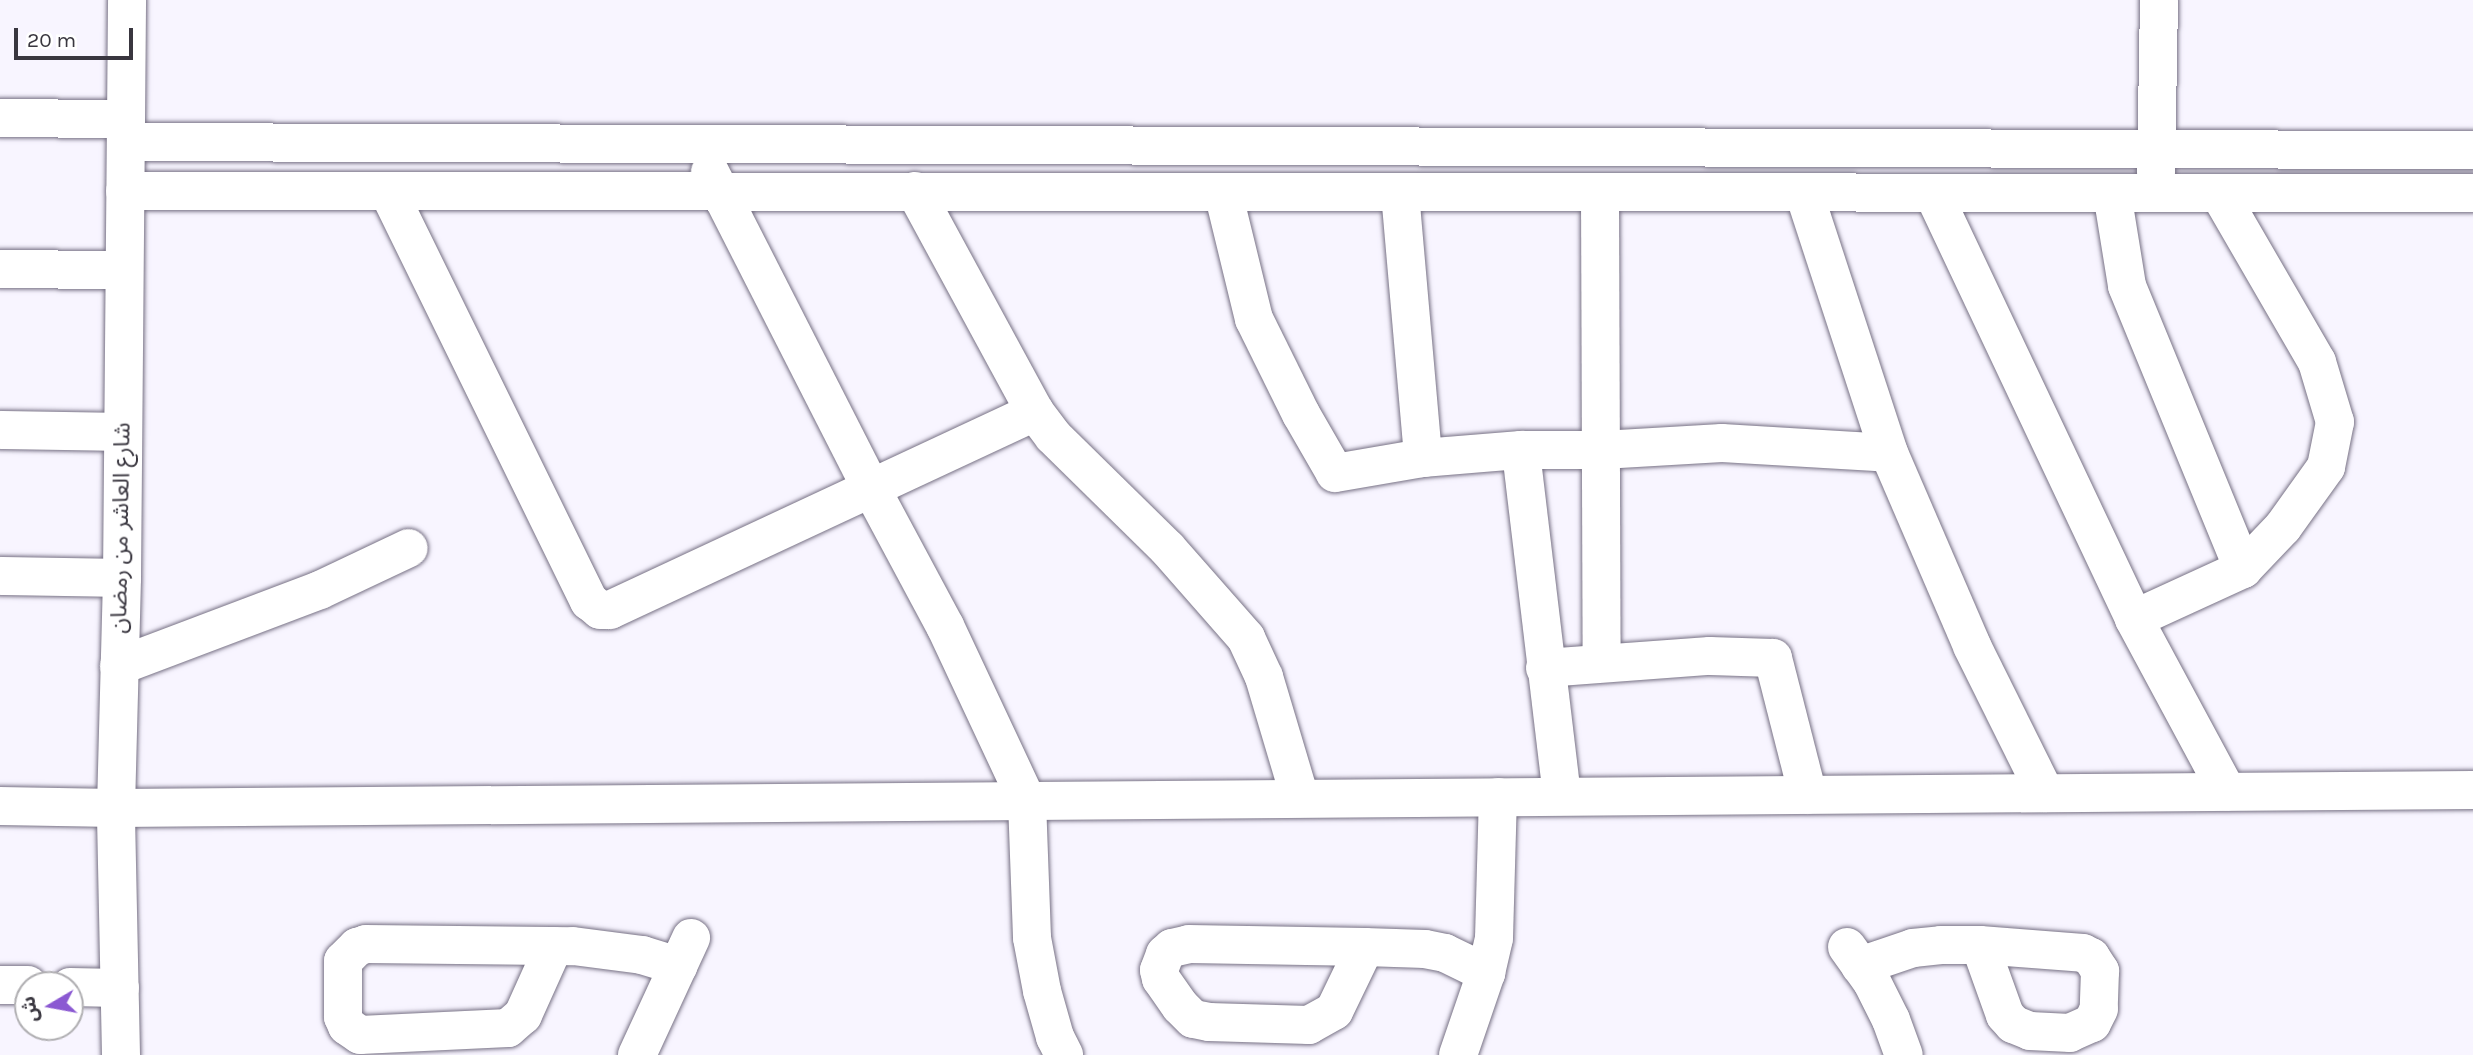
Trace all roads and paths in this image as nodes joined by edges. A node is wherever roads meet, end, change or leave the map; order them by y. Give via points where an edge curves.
1 (127, 0) edge
2 (2159, 0) edge
3 (0, 118) edge
4 (126, 131) junction
5 (698, 145) junction
6 (1303, 146) junction
7 (2157, 149) junction
8 (2473, 150) edge
9 (125, 191) junction
10 (388, 191) junction
11 (915, 191) junction
12 (719, 192) junction
13 (1223, 192) junction
14 (1304, 192) junction
15 (1400, 192) junction
16 (1600, 192) junction
17 (1804, 192) junction
18 (1933, 193) junction
19 (2112, 193) junction
20 (2156, 193) junction
21 (2219, 193) junction
22 (2473, 193) edge
23 (0, 269) edge
24 (124, 270) junction
25 (1035, 412) junction
26 (0, 430) edge
27 (122, 432) junction
28 (1521, 450) junction
29 (1602, 450) junction
30 (1889, 453) junction
31 (1423, 458) junction
32 (872, 490) junction
33 (409, 548) dead end
34 (2243, 569) junction
35 (0, 576) edge
36 (122, 578) junction
37 (2134, 619) junction
38 (1602, 663) junction
39 (119, 666) junction
40 (1545, 668) junction
41 (2473, 790) edge
42 (2227, 792) junction
43 (2045, 793) junction
44 (1808, 795) junction
45 (1562, 796) junction
46 (1498, 797) junction
47 (1300, 799) junction
48 (1027, 801) junction
49 (0, 806) edge
50 (116, 807) junction
51 (1980, 945) dead end
52 (554, 946) junction
53 (1365, 947) junction
54 (1486, 973) junction
55 (84, 987) edge
56 (120, 988) junction
57 (121, 1055) edge
58 (637, 1055) edge
59 (1064, 1055) edge
60 (1458, 1055) edge
61 (1903, 1055) edge

1 - 4 street, شارع العاشر من رمضان
2 - 7 street
3 - 4 street
4 - 5 street
4 - 9 street, شارع العاشر من رمضان
5 - 6 street
5 - 12 street
6 - 7 street
6 - 14 street
7 - 8 street
7 - 20 street
9 - 10 street
9 - 24 street, شارع العاشر من رمضان
10 - 12 street
10 - 32 street via 593,606 610,610
11 - 12 street
11 - 13 street
11 - 25 street
12 - 32 street
13 - 14 street
13 - 31 street via 1254,319 1335,473
14 - 15 street
15 - 16 street
15 - 31 street
16 - 17 street
16 - 29 street
17 - 18 street
17 - 30 street
18 - 19 street
18 - 37 street
19 - 20 street
19 - 34 street via 2127,286
20 - 21 street
21 - 22 street
21 - 34 street via 2317,362 2334,422 2326,467 2283,527
23 - 24 street
24 - 27 street, شارع العاشر من رمضان
25 - 32 street
25 - 47 street via 1067,453 1167,548 1246,638 1264,677
26 - 27 street
27 - 36 street, شارع العاشر من رمضان
28 - 29 street
28 - 31 street
28 - 40 street
29 - 30 street via 1722,443
29 - 38 street
30 - 43 street via 1972,646
32 - 48 street via 945,626
33 - 39 street via 320,590
34 - 37 street
35 - 36 street
36 - 39 street, شارع العاشر من رمضان
37 - 42 street
38 - 40 street
38 - 44 street via 1710,656 1773,658
39 - 50 street, شارع العاشر من رمضان
40 - 45 street
41 - 42 street
42 - 43 street
43 - 44 street
44 - 45 street
45 - 46 street
46 - 47 street
46 - 54 street via 1494,938
47 - 48 street
48 - 50 street
48 - 59 street via 1033,948 1055,1037
49 - 50 street
50 - 56 street, شارع العاشر من رمضان
51 - 61 street via 1853,957 1891,1020
52 - 52 street via 357,947 340,971 343,1017 360,1035 508,1028 523,1015
52 - 58 street via 685,951
53 - 53 street via 1181,945 1165,954 1159,970 1193,1019 1309,1025 1334,1011
53 - 54 street via 1445,953
54 - 60 street
55 - 56 street
56 - 57 street, شارع العاشر من رمضان

